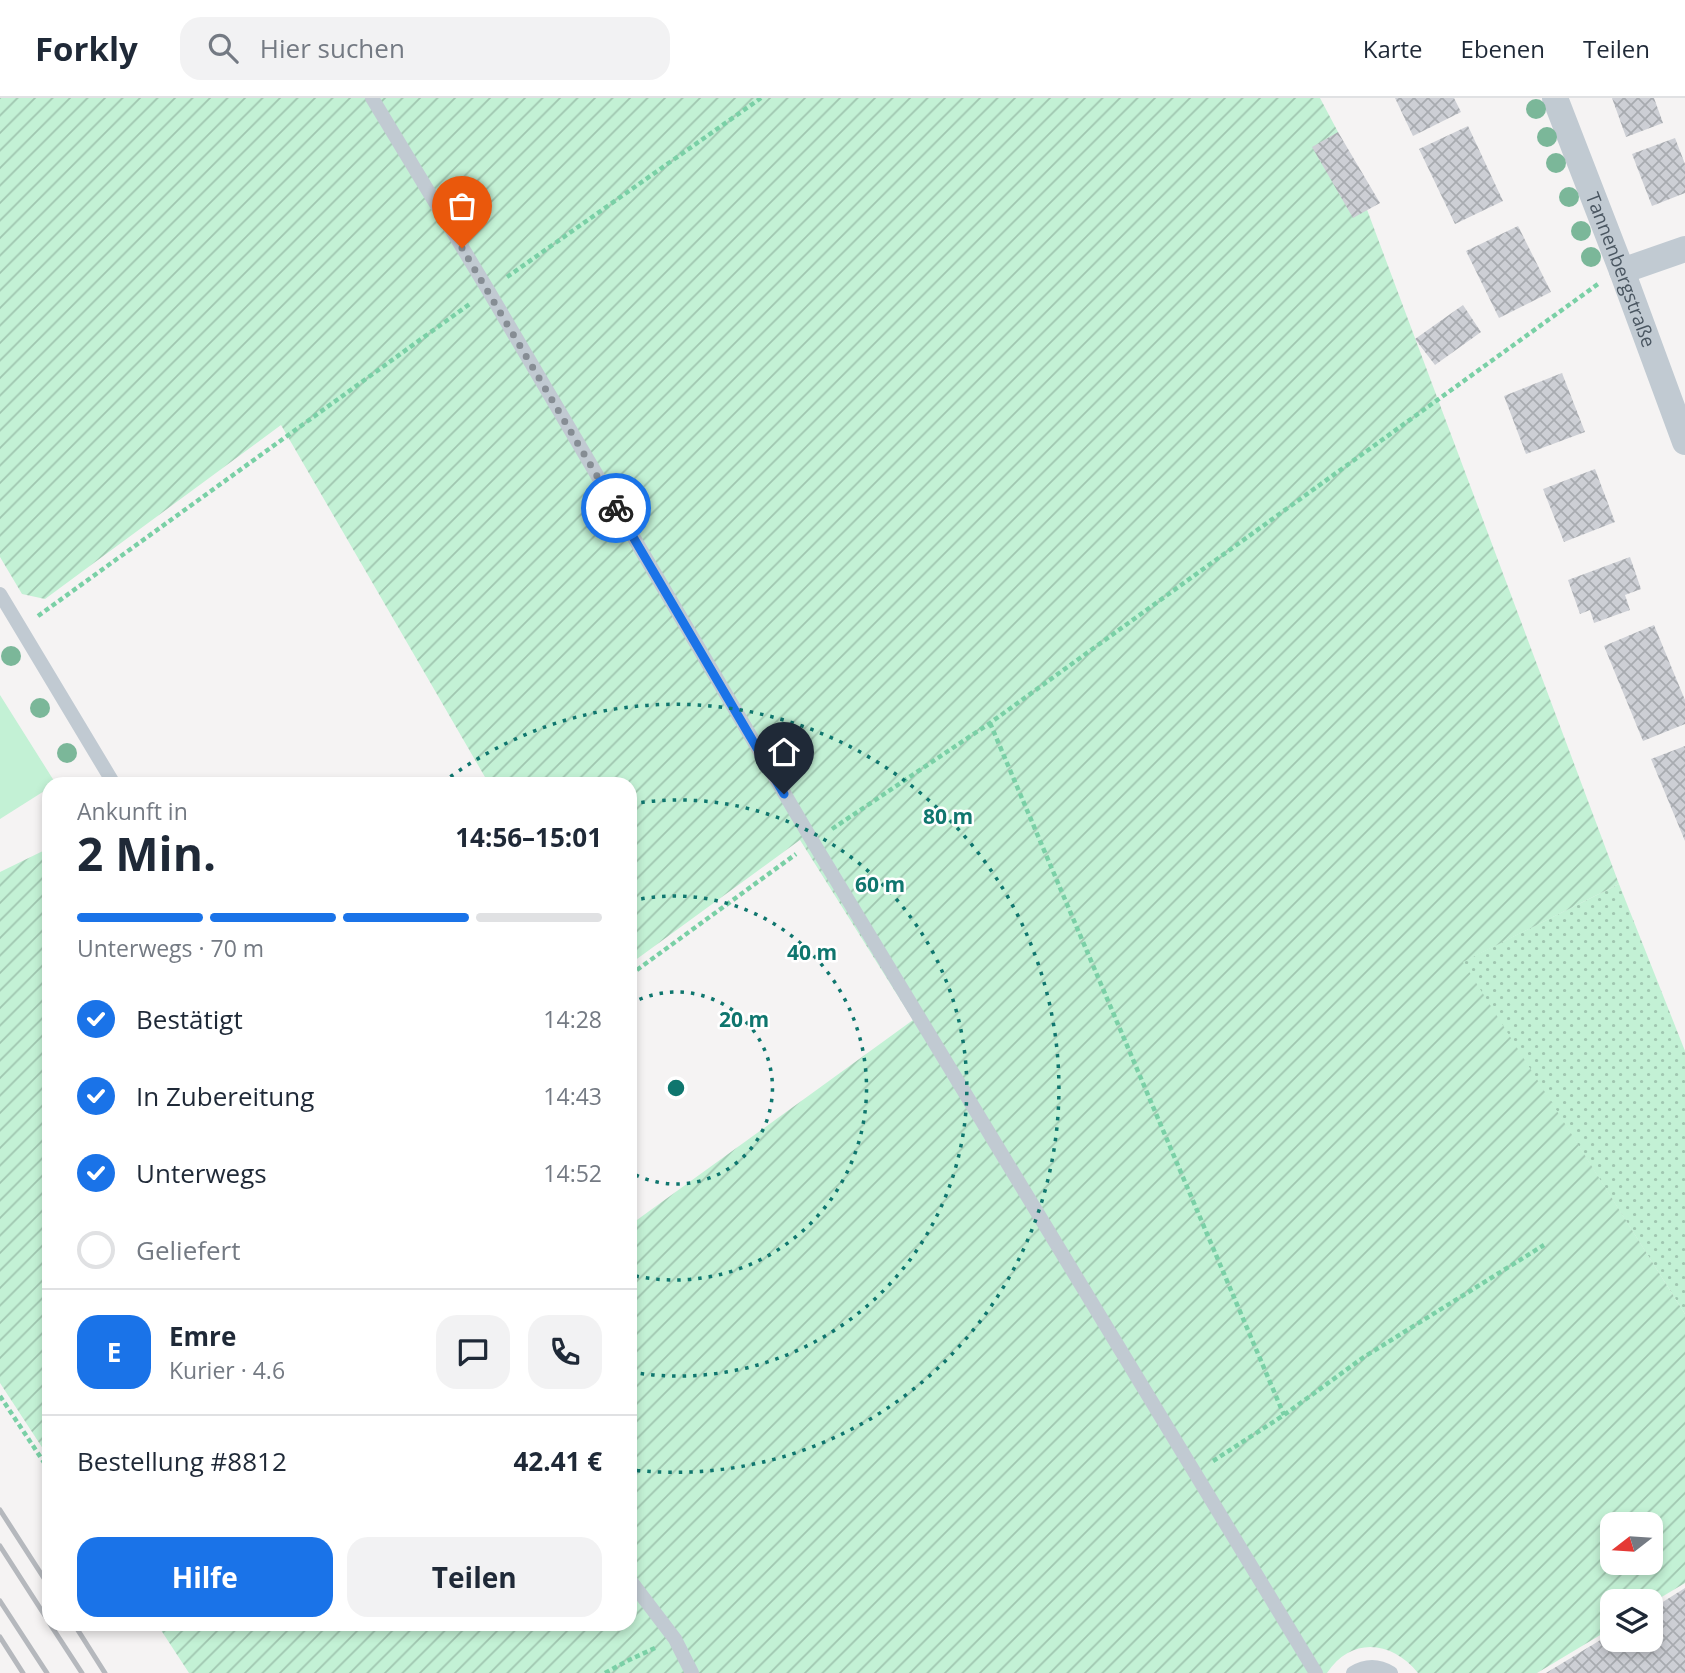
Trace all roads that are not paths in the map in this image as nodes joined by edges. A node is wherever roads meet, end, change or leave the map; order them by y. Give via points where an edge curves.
1 (372, 98) edge
2 (1555, 98) edge
3 (1685, 249) edge
4 (1622, 271) junction
5 (1685, 442) edge
6 (0, 594) edge
7 (110, 777) edge
8 (637, 1589) edge
9 (1314, 1670) edge
10 (692, 1673) edge
11 (1353, 1673) edge
12 (1391, 1673) edge

1 - 9 lane via 813,842
2 - 4 street, Tannenbergstraße
3 - 4 street
4 - 5 street, Tannenbergstraße
6 - 7 lane
8 - 10 lane via 675,1639
11 - 12 lane via 1378,1667

